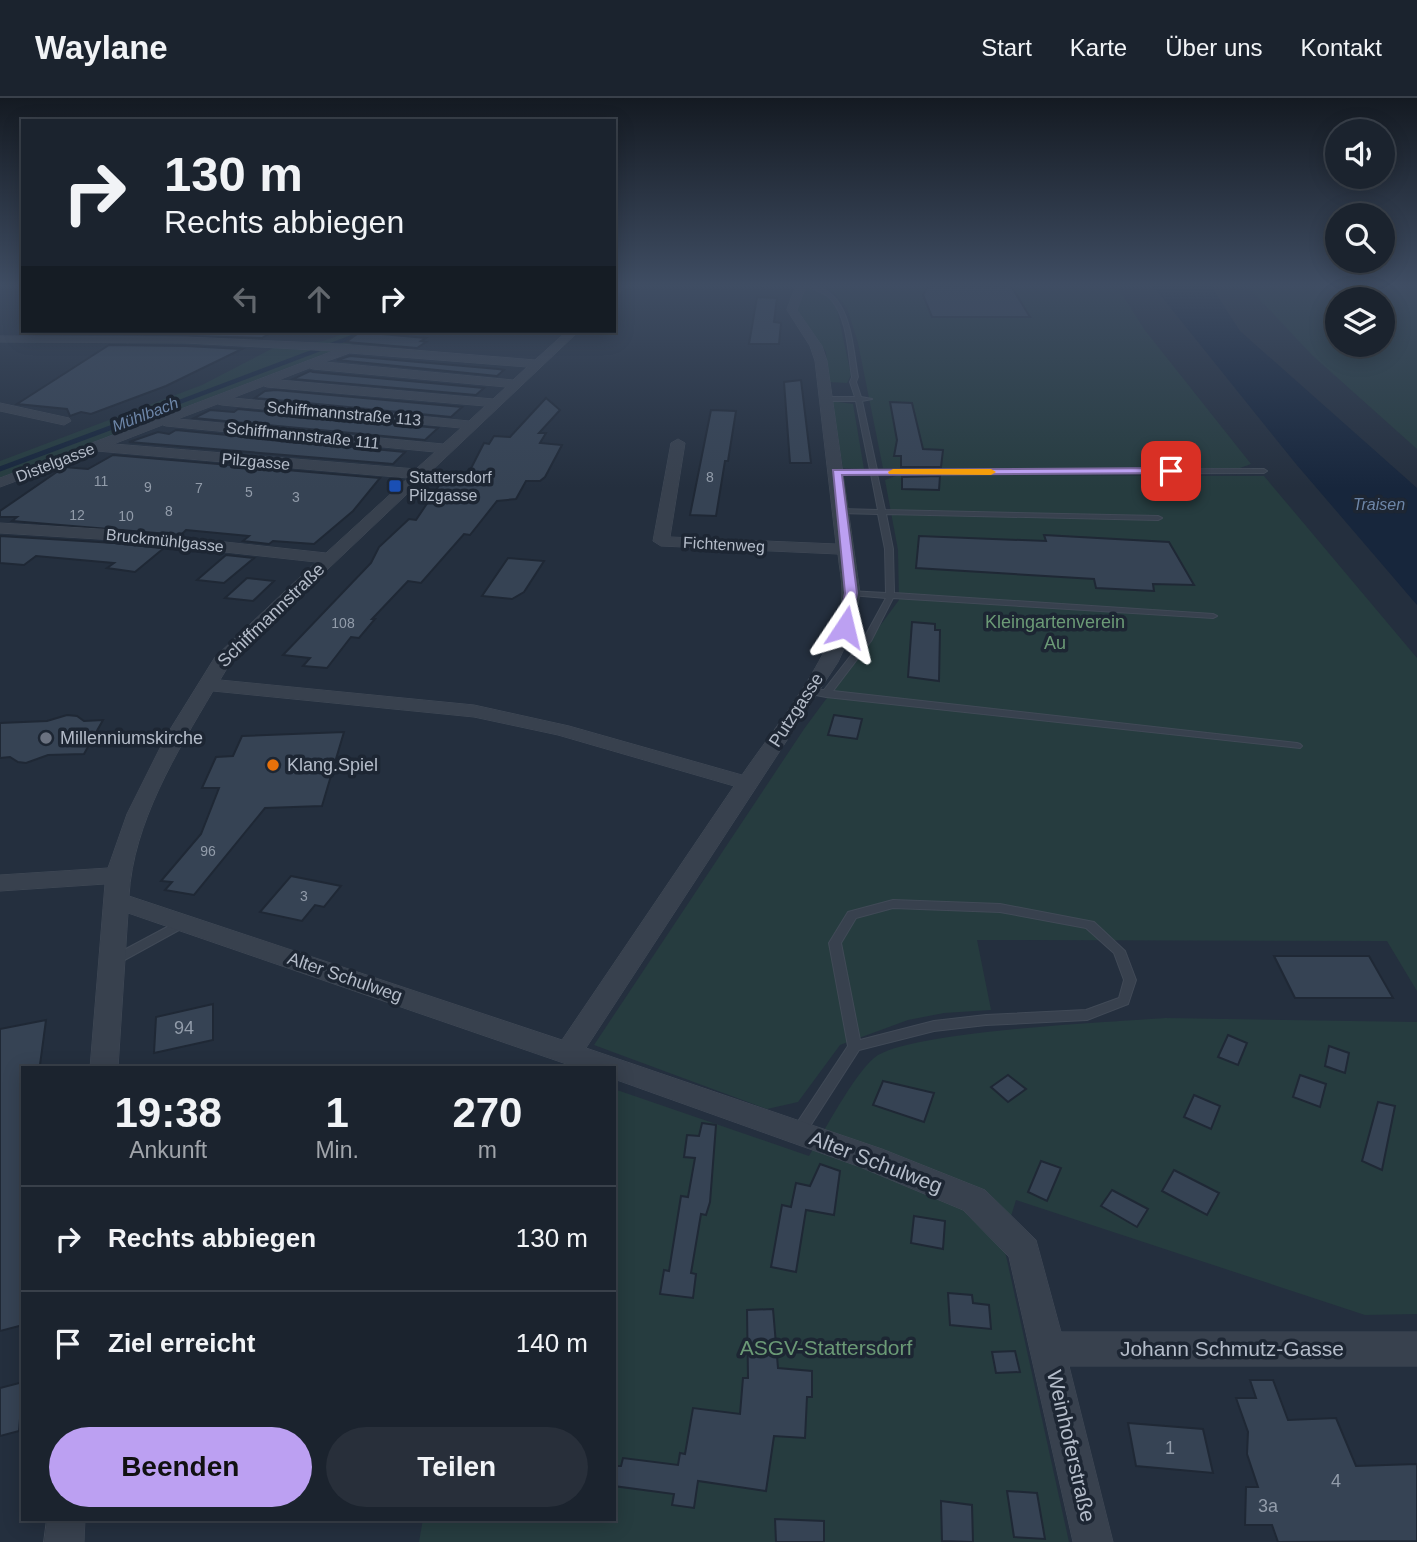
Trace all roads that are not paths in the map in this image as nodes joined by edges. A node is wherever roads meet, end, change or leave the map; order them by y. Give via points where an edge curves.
1 (331, 353) edge
2 (408, 353) edge
3 (549, 353) edge
4 (817, 353) edge
5 (850, 353) edge
6 (537, 364) junction
7 (306, 365) junction
8 (264, 382) junction
9 (515, 384) junction
10 (826, 399) junction
11 (856, 399) junction
12 (869, 399) dead end
13 (217, 400) junction
14 (494, 403) junction
15 (0, 407) edge
16 (64, 421) dead end
17 (161, 421) junction
18 (470, 425) junction
19 (678, 443) dead end
20 (94, 447) junction
21 (446, 449) junction
22 (1264, 471) dead end
23 (836, 472) junction
24 (872, 472) junction
25 (418, 474) junction
26 (0, 483) edge
27 (840, 511) junction
28 (881, 511) junction
29 (1158, 518) dead end
30 (0, 528) edge
31 (844, 549) junction
32 (330, 558) junction
33 (851, 593) junction
34 (890, 597) junction
35 (1213, 616) dead end
36 (206, 684) junction
37 (817, 693) junction
38 (1297, 746) dead end
39 (748, 783) junction
40 (0, 883) edge
41 (118, 888) junction
42 (184, 922) junction
43 (113, 961) junction
44 (855, 1046) junction
45 (569, 1052) junction
46 (104, 1066) edge
47 (608, 1066) edge
48 (616, 1069) edge
49 (798, 1133) junction
50 (1048, 1349) junction
51 (1417, 1349) edge
52 (66, 1521) edge
53 (64, 1542) edge
54 (1093, 1542) edge

1 - 7 street, Distelgasse
2 - 6 street
3 - 6 street, Schiffmannstraße
4 - 10 street, Putzgasse
5 - 11 lane
6 - 9 street, Schiffmannstraße
7 - 8 street, Distelgasse
7 - 9 street
8 - 13 street, Distelgasse
8 - 14 street
9 - 14 street, Schiffmannstraße
10 - 11 lane
10 - 23 street, Putzgasse
11 - 12 lane
11 - 24 lane
13 - 17 street, Distelgasse
13 - 18 street, Schiffmannstraße 113
14 - 18 street, Schiffmannstraße
15 - 16 street
17 - 20 street, Distelgasse
17 - 21 street, Schiffmannstraße 111
18 - 21 street, Schiffmannstraße
19 - 31 street, Fichtenweg via 661,541
20 - 25 street, Pilzgasse
20 - 26 street, Distelgasse
21 - 25 street, Schiffmannstraße
22 - 24 lane
23 - 24 lane
23 - 27 street, Putzgasse
24 - 28 lane
25 - 32 street, Schiffmannstraße
27 - 28 lane
27 - 31 street, Putzgasse
28 - 29 lane
28 - 34 lane via 889,549
30 - 32 street, Bruckmühlgasse
31 - 33 street, Putzgasse
32 - 36 street, Schiffmannstraße via 224,657
33 - 34 lane
33 - 37 street, Putzgasse via 845,627
34 - 35 lane
34 - 37 lane via 867,641
36 - 39 street via 474,711 562,730
36 - 41 street, Schiffmannstraße via 138,814
37 - 38 lane
37 - 39 street, Putzgasse
39 - 45 street, Putzgasse
40 - 41 street
41 - 42 street, Alter Schulweg
41 - 43 street, Schiffmannstraße
42 - 43 lane
42 - 45 street, Alter Schulweg
43 - 46 street, Schiffmannstraße
44 - 44 lane via 934,1026 1087,1015 1124,1001 1130,980 1119,951 1090,925 1000,908 893,904 852,915 835,943
44 - 49 lane
45 - 47 street, Alter Schulweg
48 - 49 street, Alter Schulweg
49 - 50 street, Alter Schulweg via 974,1200 1024,1250
50 - 51 street, Johann Schmutz-Gasse
50 - 54 street, Weinhoferstraße
52 - 53 street

